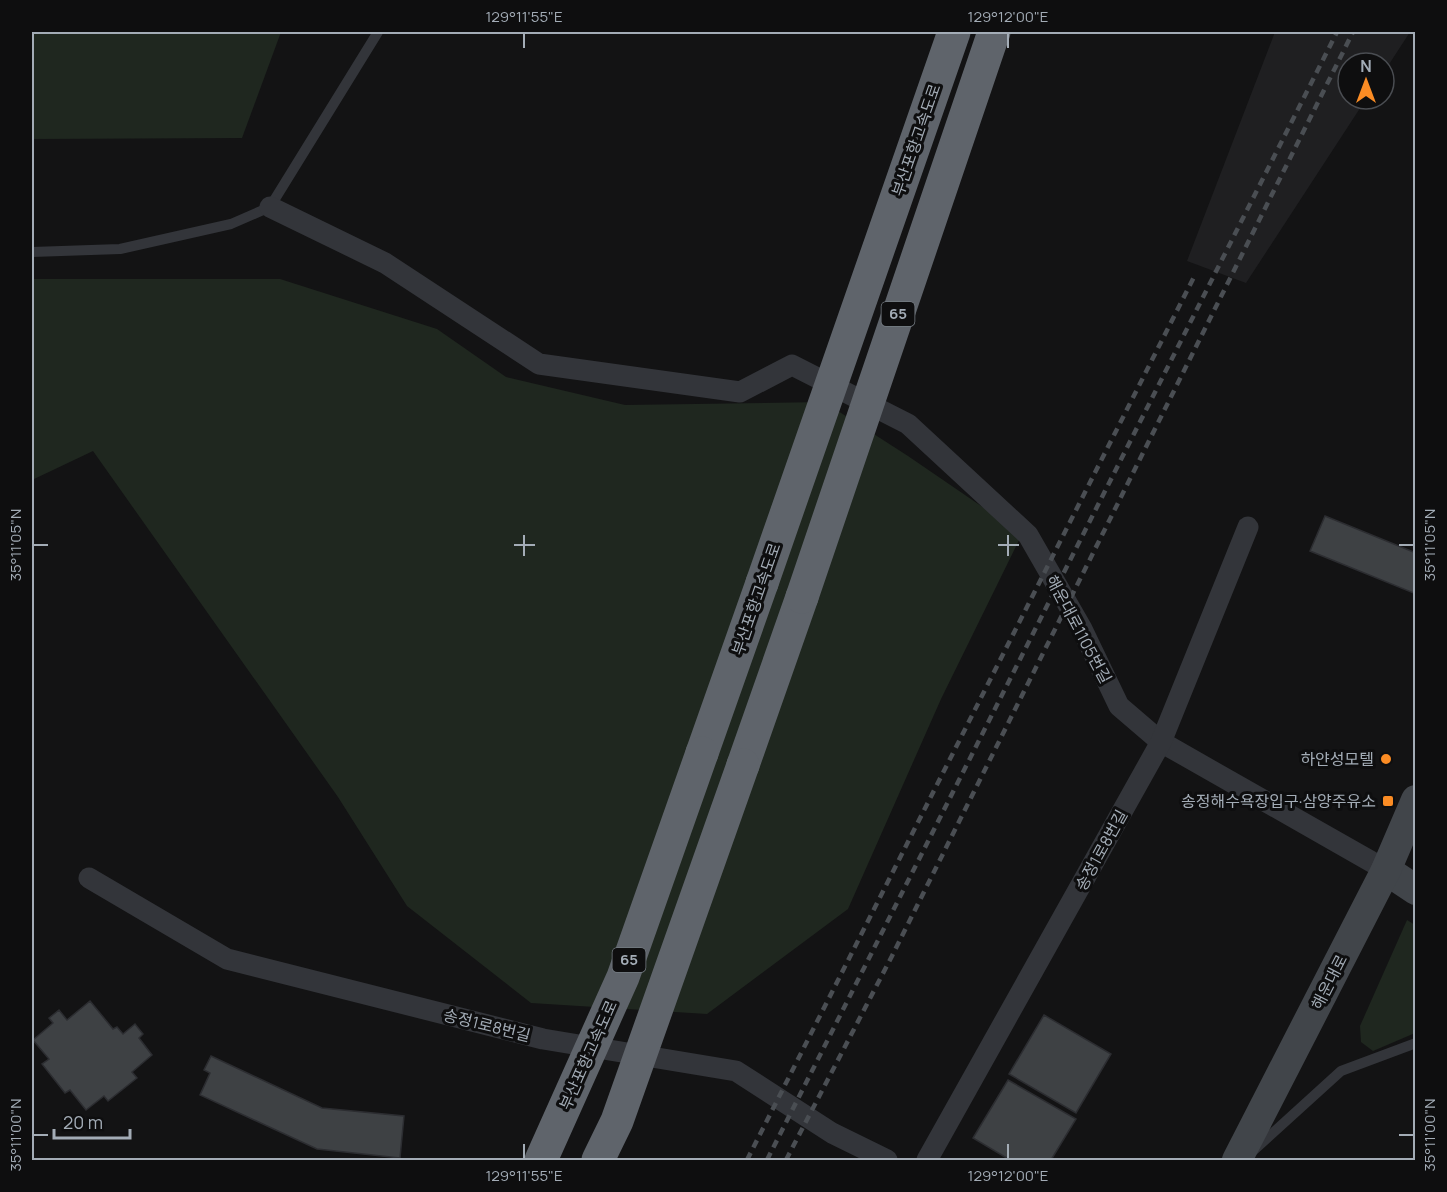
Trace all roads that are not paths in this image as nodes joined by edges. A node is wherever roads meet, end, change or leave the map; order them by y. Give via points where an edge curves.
1 (378, 32) edge
2 (954, 32) edge
3 (994, 32) edge
4 (270, 207) junction
5 (32, 252) edge
6 (1248, 527) dead end
7 (1161, 742) junction
8 (1416, 800) edge
9 (1386, 870) junction
10 (89, 878) dead end
11 (1416, 890) edge
12 (1416, 1043) edge
13 (541, 1161) edge
14 (598, 1161) edge
15 (887, 1161) edge
16 (927, 1161) edge
17 (1237, 1161) edge
18 (1242, 1161) edge

1 - 4 lane
2 - 13 highway, 부산포항고속도로 / 65, bridge via 623,977
3 - 14 highway, 65, bridge via 802,597 617,1121
4 - 5 lane via 231,224 120,249
4 - 7 street, 해운대로1105번길 via 385,263 539,364 740,392 792,366 908,424 1028,535 1082,629 1119,706
6 - 7 street, 송정1로8번길
7 - 9 street, 해운대로1105번길
7 - 16 street, 송정1로8번길
8 - 9 main road, 해운대로
9 - 11 main road
9 - 17 main road, 해운대로
10 - 15 street, 송정1로8번길 via 227,959 543,1039 736,1071 832,1132
12 - 18 lane via 1341,1071

